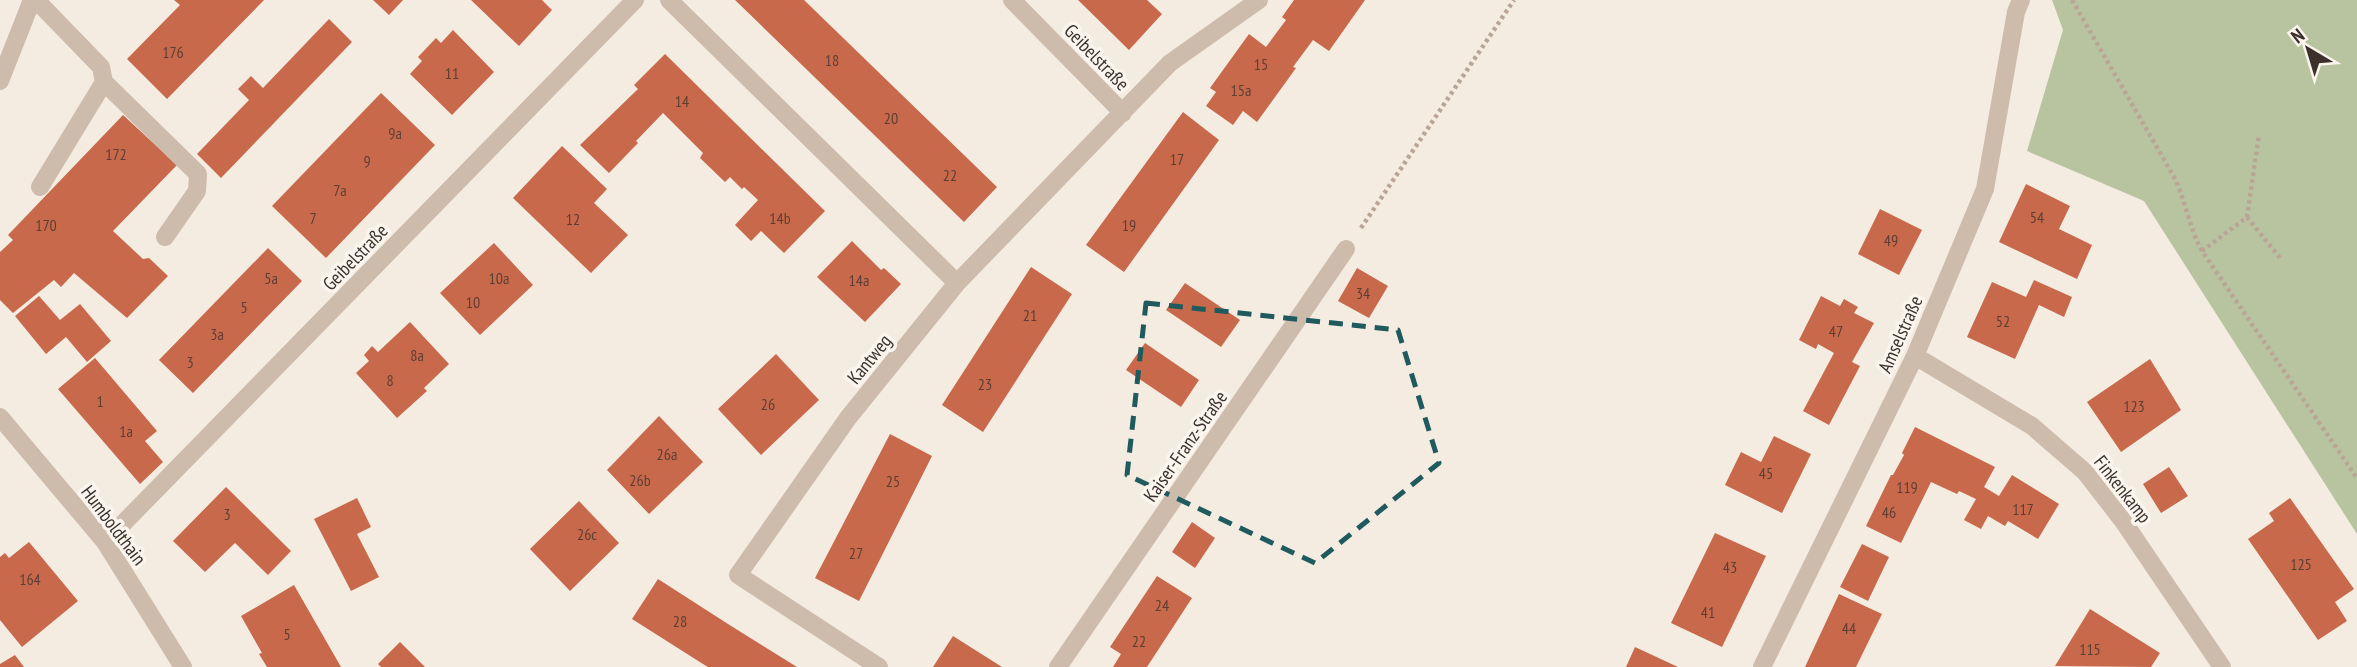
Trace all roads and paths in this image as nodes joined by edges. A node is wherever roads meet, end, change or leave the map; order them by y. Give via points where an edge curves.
1 (34, 0) edge
2 (635, 0) edge
3 (669, 0) edge
4 (1012, 0) edge
5 (1259, 0) edge
6 (1514, 0) edge
7 (2021, 0) edge
8 (2072, 0) edge
9 (0, 81) edge
10 (104, 82) junction
11 (1124, 113) junction
12 (2259, 135) dead end
13 (40, 187) dead end
14 (2247, 217) junction
15 (165, 237) dead end
16 (1346, 249) joint
17 (2202, 251) junction
18 (2280, 258) dead end
19 (957, 283) junction
20 (1914, 356) junction
21 (0, 417) edge
22 (2357, 478) edge
23 (105, 542) junction
24 (183, 667) edge
25 (879, 667) edge
26 (1058, 667) edge
27 (1762, 667) edge
28 (2222, 667) edge

1 - 9 street
1 - 10 street via 101,67
2 - 23 street, Geibelstraße
3 - 19 street
4 - 11 street, Geibelstraße
5 - 11 street, Kantweg via 1170,63
6 - 16 path
7 - 20 street, Amselstraße via 1985,189
8 - 17 path via 2174,177
10 - 13 street
10 - 15 street via 198,174 197,191
11 - 19 street, Kantweg
12 - 14 path
14 - 17 path
14 - 18 path
16 - 26 street, Kaiser-Franz-Straße
17 - 22 path
19 - 25 street, Kantweg via 848,418 738,575
20 - 27 street, Amselstraße
20 - 28 street, Finkenkamp via 2032,426 2085,472
21 - 23 street, Humboldthain
23 - 24 street, Humboldthain

